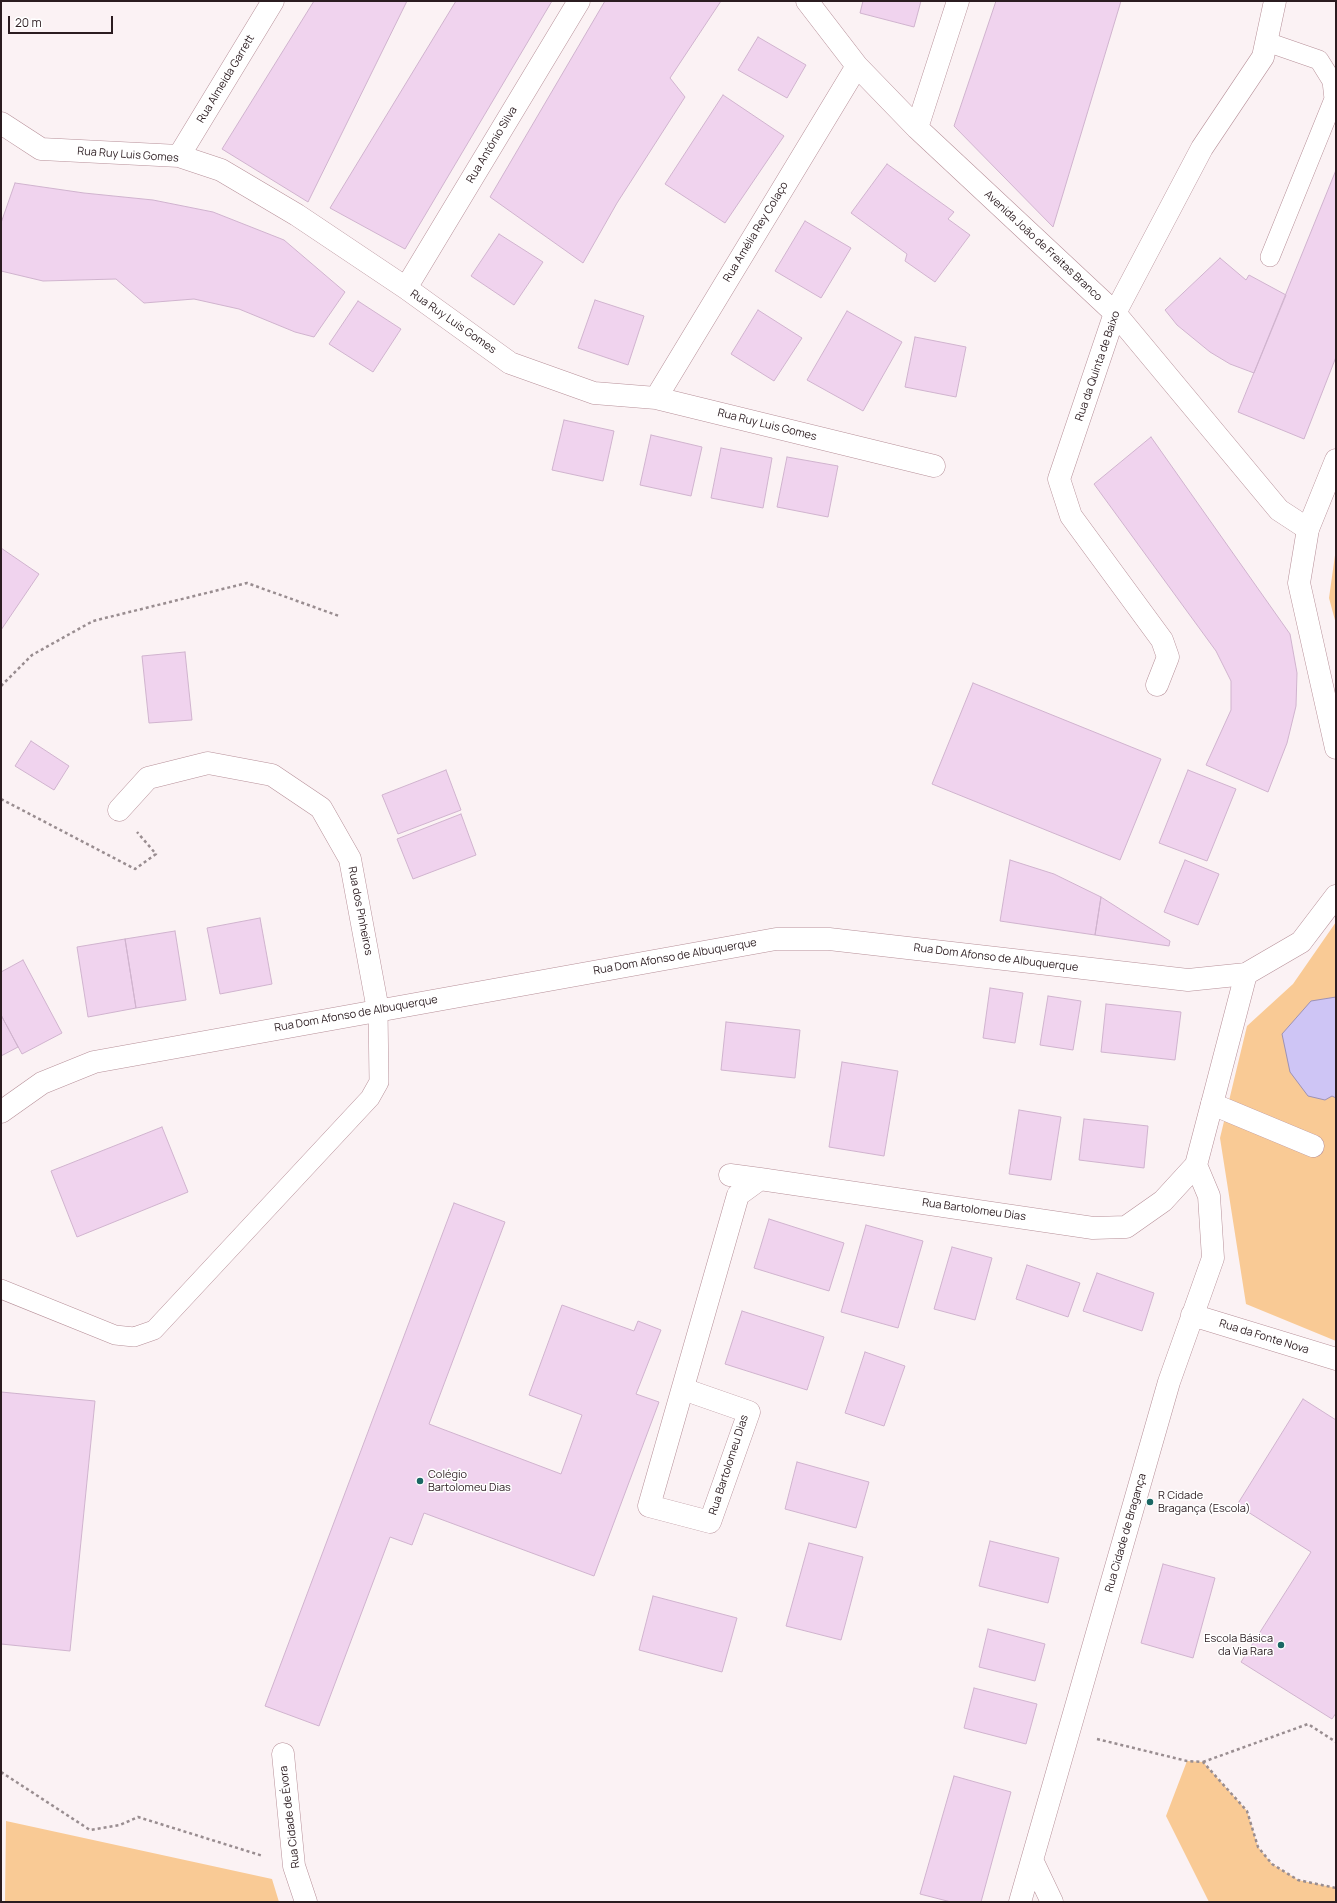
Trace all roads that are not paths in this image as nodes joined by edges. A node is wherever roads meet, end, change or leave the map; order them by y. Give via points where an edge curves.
1 (273, 1) edge
2 (579, 1) edge
3 (807, 1) edge
4 (958, 1) edge
5 (1275, 1) edge
6 (1267, 42) junction
7 (857, 66) junction
8 (1, 123) edge
9 (917, 128) junction
10 (179, 156) junction
11 (1270, 256) dead end
12 (406, 288) junction
13 (1115, 313) junction
14 (656, 398) junction
15 (1336, 460) edge
16 (934, 466) dead end
17 (1308, 529) junction
18 (1157, 685) dead end
19 (1336, 748) edge
20 (119, 810) road end
21 (1336, 896) edge
22 (1246, 974) junction
23 (378, 1010) junction
24 (1212, 1104) junction
25 (1, 1112) edge
26 (1313, 1146) dead end
27 (1196, 1165) junction
28 (730, 1174) dead end
29 (760, 1179) junction
30 (1, 1289) edge
31 (1192, 1316) junction
32 (1336, 1359) edge
33 (683, 1389) junction
34 (283, 1754) dead end
35 (1032, 1860) junction
36 (306, 1902) edge
37 (1020, 1902) edge
38 (1052, 1902) edge

1 - 10 street, Rua Almeida Garrett
2 - 12 street, Rua António Silva
3 - 7 street, Avenida João de Freitas Branco
4 - 9 street
5 - 6 street, Rua da Quinta de Baixo
6 - 11 lane via 1319,60 1332,80 1334,98
6 - 13 street, Rua da Quinta de Baixo via 1263,57 1202,148
7 - 9 street, Avenida João de Freitas Branco
7 - 14 street, Rua Amélia Rey Colaço
8 - 10 street, Rua Ruy Luis Gomes via 41,149
9 - 13 street, Avenida João de Freitas Branco
10 - 12 street, Rua Ruy Luis Gomes via 221,170 297,215
12 - 14 street, Rua Ruy Luis Gomes via 510,363 594,393
13 - 17 street, Avenida João de Freitas Branco via 1278,510
13 - 18 street, Rua da Quinta de Baixo via 1058,479 1071,516 1162,640 1168,657
14 - 16 street, Rua Ruy Luis Gomes
15 - 17 street
17 - 19 street via 1299,583
20 - 23 street, Rua dos Pinheiros via 148,778 208,763 272,775 321,808 350,858
21 - 22 street, Rua Dom Afonso de Albuquerque via 1301,942
22 - 23 street, Rua Dom Afonso de Albuquerque via 1188,980 829,939 776,939
22 - 24 street, Rua Bartolomeu Dias
23 - 25 street, Rua Dom Afonso de Albuquerque via 94,1062 42,1083
23 - 30 lane via 379,1082 370,1098 154,1330 134,1337 115,1335
24 - 26 street
24 - 27 street, Rua Bartolomeu Dias
27 - 29 street, Rua Bartolomeu Dias via 1163,1201 1126,1227 1093,1228
27 - 31 street, Rua Cidade de Bragança via 1209,1196 1213,1258
28 - 29 street
29 - 33 street, Rua Bartolomeu Dias via 738,1195
31 - 32 street, Rua da Fonte Nova
31 - 35 street, Rua Cidade de Bragança via 1169,1382
33 - 33 street, Rua Bartolomeu Dias via 649,1506 710,1522 749,1412
34 - 36 street, Rua Cidade de Évora via 294,1866
35 - 37 street, Rua Cidade de Bragança
35 - 38 street

